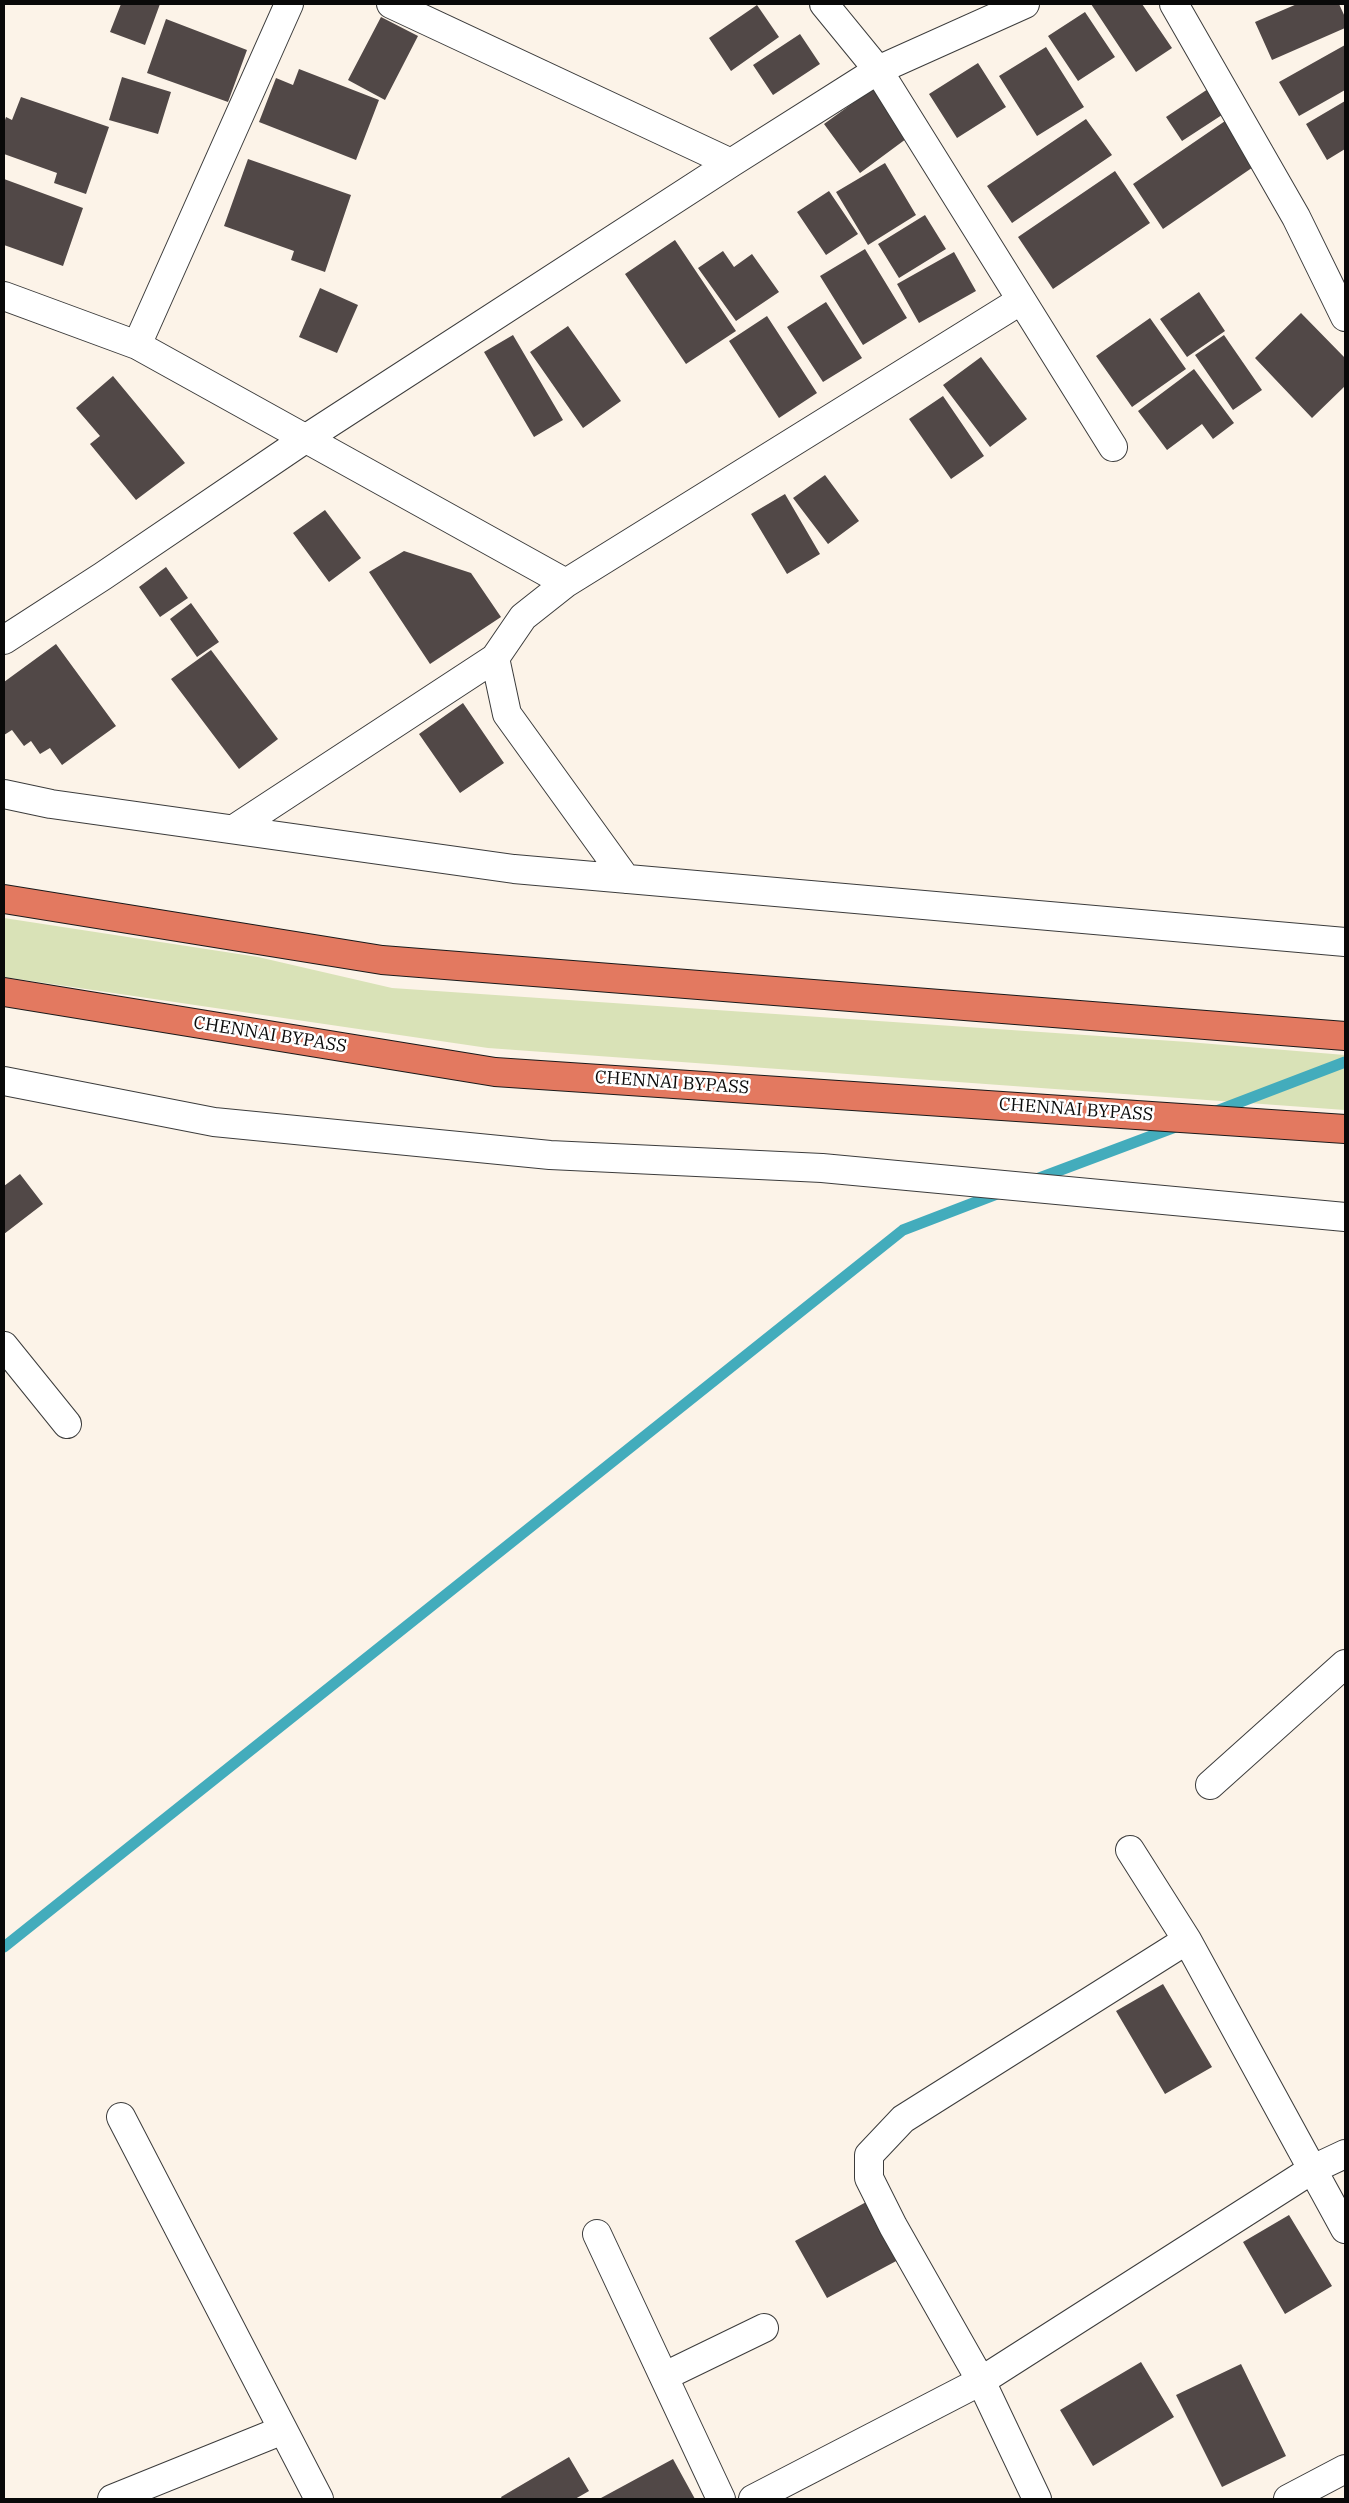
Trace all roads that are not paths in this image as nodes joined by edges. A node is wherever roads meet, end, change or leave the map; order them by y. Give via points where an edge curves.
1 (290, 4) edge
2 (391, 4) edge
3 (824, 4) edge
4 (1025, 4) edge
5 (1174, 4) edge
6 (878, 70) junction
7 (731, 163) junction
8 (4, 296) edge
9 (1020, 300) junction
10 (1345, 317) edge
11 (137, 345) junction
12 (306, 439) junction
13 (1113, 446) dead end
14 (566, 583) junction
15 (4, 640) edge
16 (495, 658) junction
17 (4, 794) edge
18 (234, 829) junction
19 (626, 879) junction
20 (4, 898) edge
21 (1345, 942) edge
22 (4, 992) edge
23 (1345, 1036) edge
24 (4, 1081) edge
25 (1345, 1128) edge
26 (1345, 1217) edge
27 (4, 1346) edge
28 (67, 1424) dead end
29 (1345, 1664) edge
30 (1210, 1785) dead end
31 (1130, 1850) dead end
32 (1187, 1940) junction
33 (121, 2117) dead end
34 (1345, 2154) edge
35 (1313, 2169) junction
36 (1345, 2229) edge
37 (597, 2234) dead end
38 (764, 2328) dead end
39 (665, 2376) junction
40 (981, 2381) junction
41 (283, 2430) junction
42 (1345, 2469) edge
43 (112, 2499) edge
44 (319, 2499) edge
45 (720, 2499) edge
46 (753, 2499) edge
47 (1037, 2499) edge
48 (1288, 2499) edge

1 - 11 street
2 - 7 street
3 - 6 street
4 - 6 street
5 - 10 street via 1296,217
6 - 7 street
6 - 9 street
7 - 12 street
8 - 11 street
9 - 13 street
9 - 14 street
11 - 12 street
12 - 14 street
12 - 15 street
14 - 16 street via 523,616
16 - 18 street
16 - 19 street via 507,714
17 - 18 street via 51,804
18 - 19 street via 514,869
19 - 21 street
20 - 23 highway via 382,960
22 - 25 highway, CHENNAI BYPASS via 495,1072
24 - 26 street via 214,1122 550,1155 822,1168
27 - 28 street
29 - 30 street
31 - 32 street
32 - 35 street
32 - 40 street via 903,2119 869,2155 869,2178
33 - 41 street
34 - 35 street
35 - 36 street
35 - 40 street
37 - 39 street
38 - 39 street
39 - 45 street
40 - 46 street
40 - 47 street
41 - 43 street
41 - 44 street
42 - 48 street

